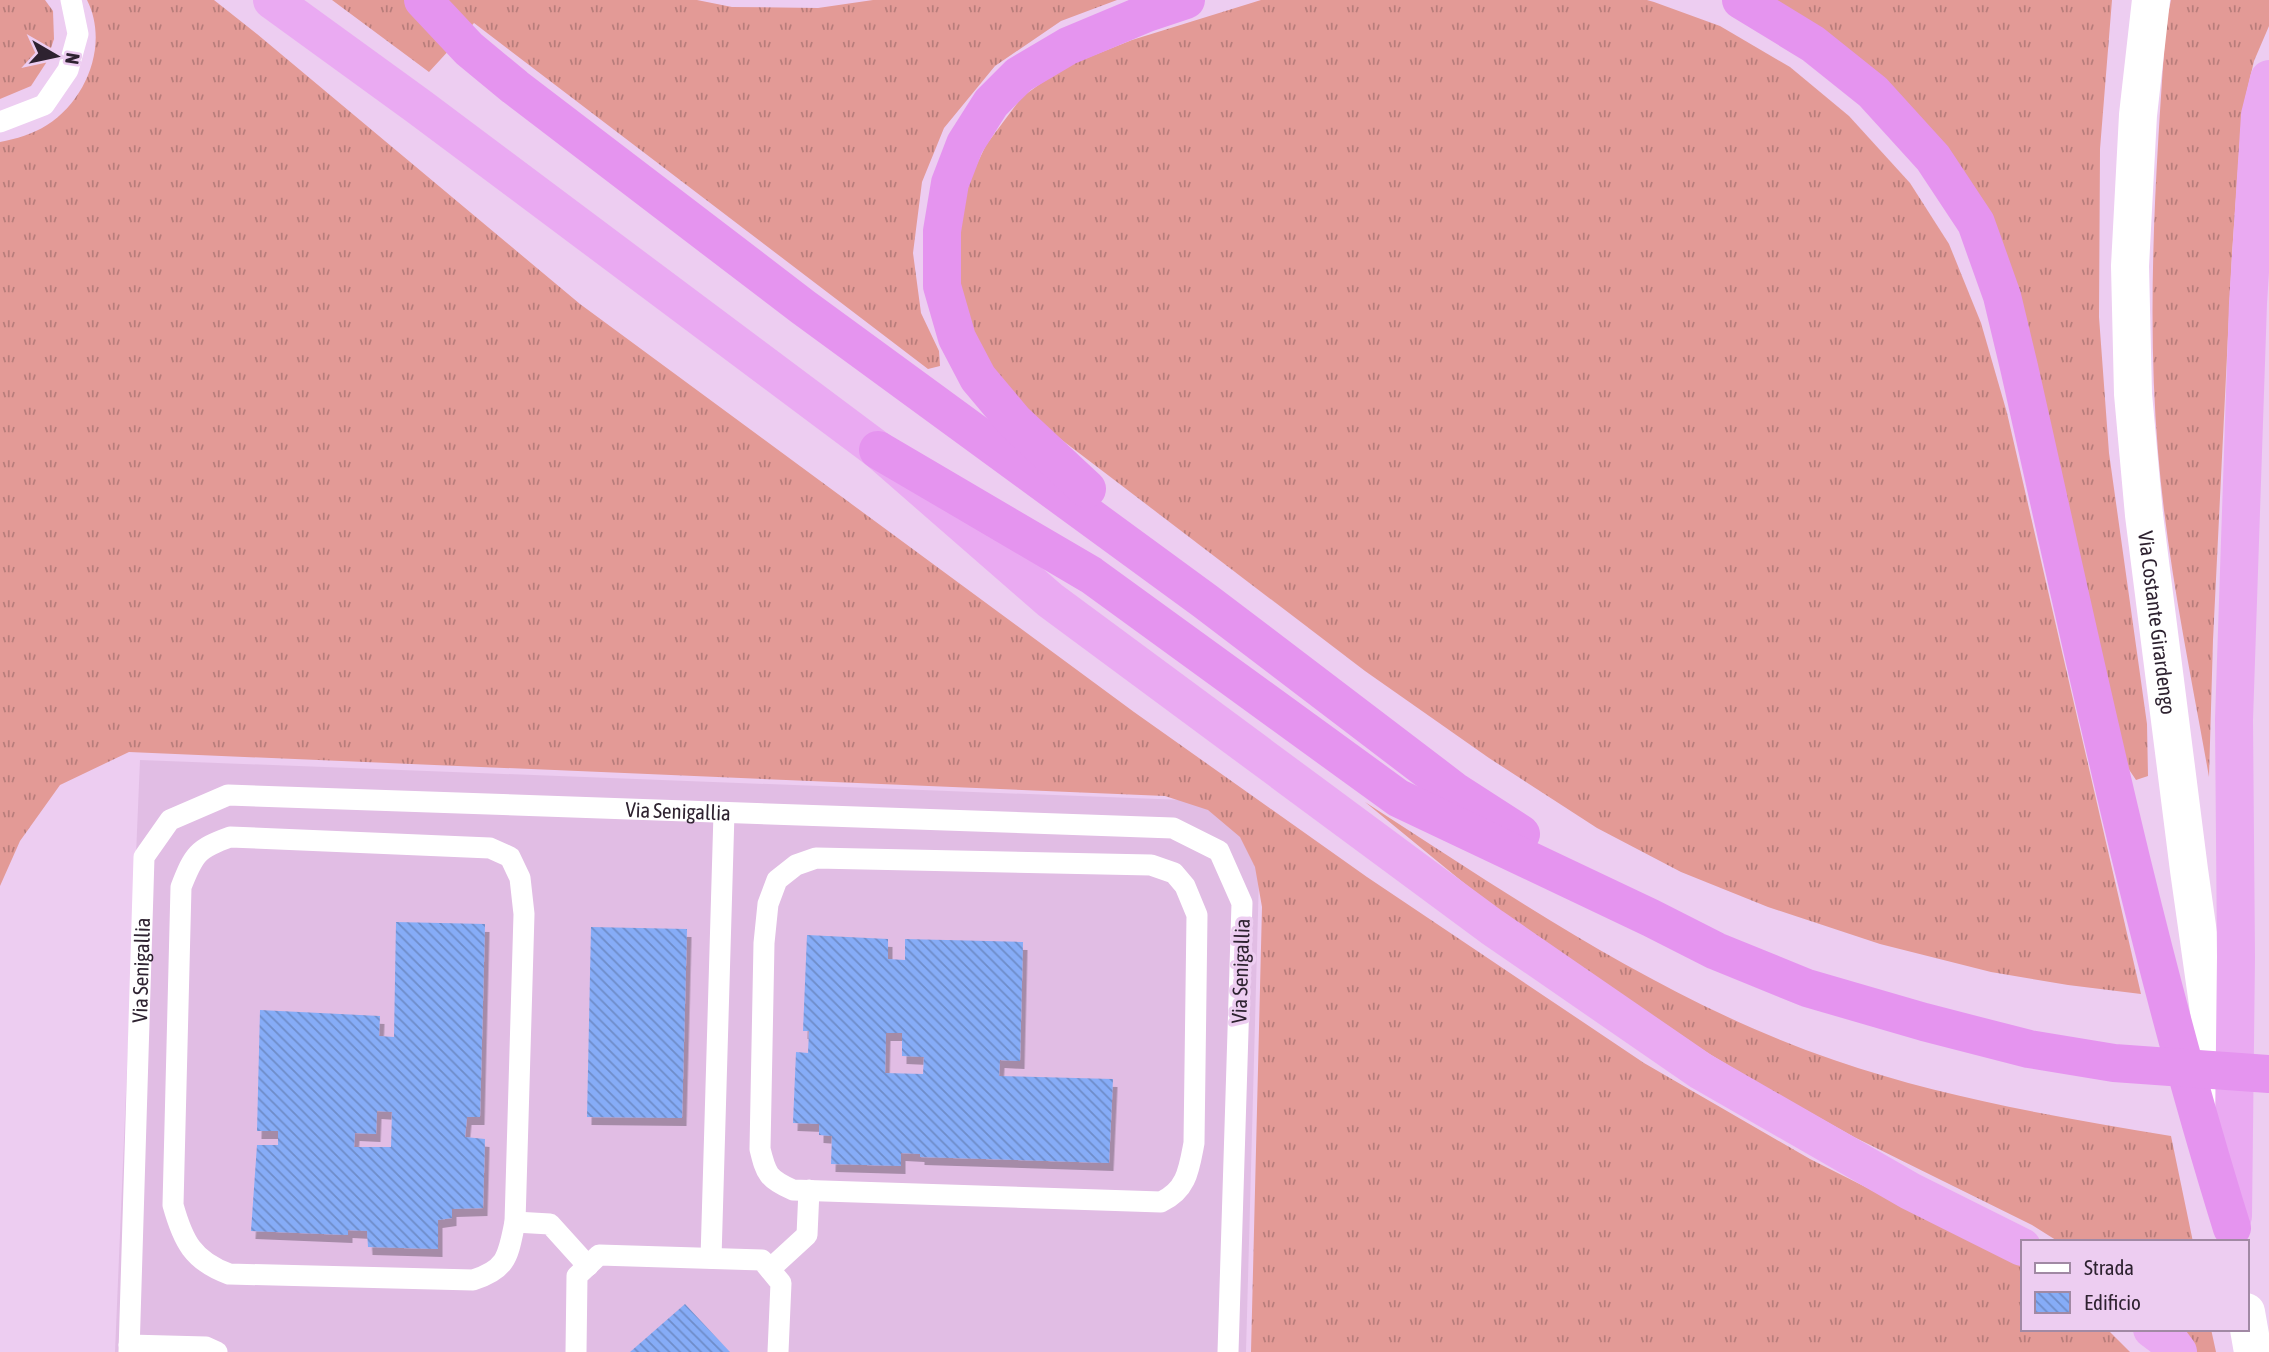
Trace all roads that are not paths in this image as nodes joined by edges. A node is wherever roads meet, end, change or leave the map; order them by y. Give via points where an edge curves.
1 (71, 0) edge
2 (272, 0) edge
3 (423, 0) edge
4 (1186, 0) edge
5 (1741, 0) edge
6 (2151, 0) edge
7 (2269, 79) edge
8 (0, 122) edge
9 (878, 450) junction
10 (1205, 601) junction
11 (724, 813) junction
12 (1651, 918) junction
13 (2269, 1074) edge
14 (809, 1190) junction
15 (514, 1222) junction
16 (2234, 1235) edge
17 (2021, 1246) edge
18 (711, 1258) junction
19 (588, 1266) junction
20 (770, 1269) junction
21 (2248, 1323) edge
22 (2155, 1331) edge
23 (129, 1349) edge
24 (217, 1352) edge
25 (576, 1352) edge
26 (778, 1352) edge
27 (1228, 1352) edge
28 (2178, 1352) edge
29 (2253, 1352) edge

1 - 8 lane via 78,34 68,70 44,104
2 - 9 highway
3 - 10 highway via 469,49 515,87 803,307
4 - 10 highway via 1068,46 1018,75 991,103 965,144 950,183 942,231 942,286 957,338 985,387 1015,422
5 - 16 highway via 1813,44 1873,92 1934,158 1976,223 2002,296 2125,836
6 - 16 street, Via Costante Girardengo via 2138,115 2130,266 2133,394 2144,515
7 - 16 highway via 2260,115 2248,303 2235,692
9 - 12 highway via 1091,575 1398,798
9 - 17 highway via 1049,600 1492,927 1701,1070 1910,1191
10 - 12 highway via 1456,792
11 - 18 lane
11 - 23 lane, Via Senigallia via 228,795 170,820 144,857
11 - 27 lane, Via Senigallia via 1173,828 1219,851 1242,904
12 - 13 highway via 1807,988 2029,1049 2115,1063
14 - 14 lane via 1161,1202 1175,1196 1188,1175 1194,1143 1197,915 1185,886 1174,873 1151,865 816,858 796,865 778,880 768,904 760,1149 773,1181 793,1190
14 - 20 lane via 807,1235
15 - 15 lane via 510,1249 501,1266 473,1280 229,1274 210,1267 191,1250 173,1205 181,887 191,861 205,846 230,837 490,848 510,857 520,878 524,914
15 - 19 lane via 550,1224
18 - 19 lane via 599,1255
18 - 20 lane via 762,1260
19 - 25 lane via 577,1276
20 - 26 lane via 781,1283
21 - 29 street
22 - 28 highway
23 - 24 lane via 206,1348

